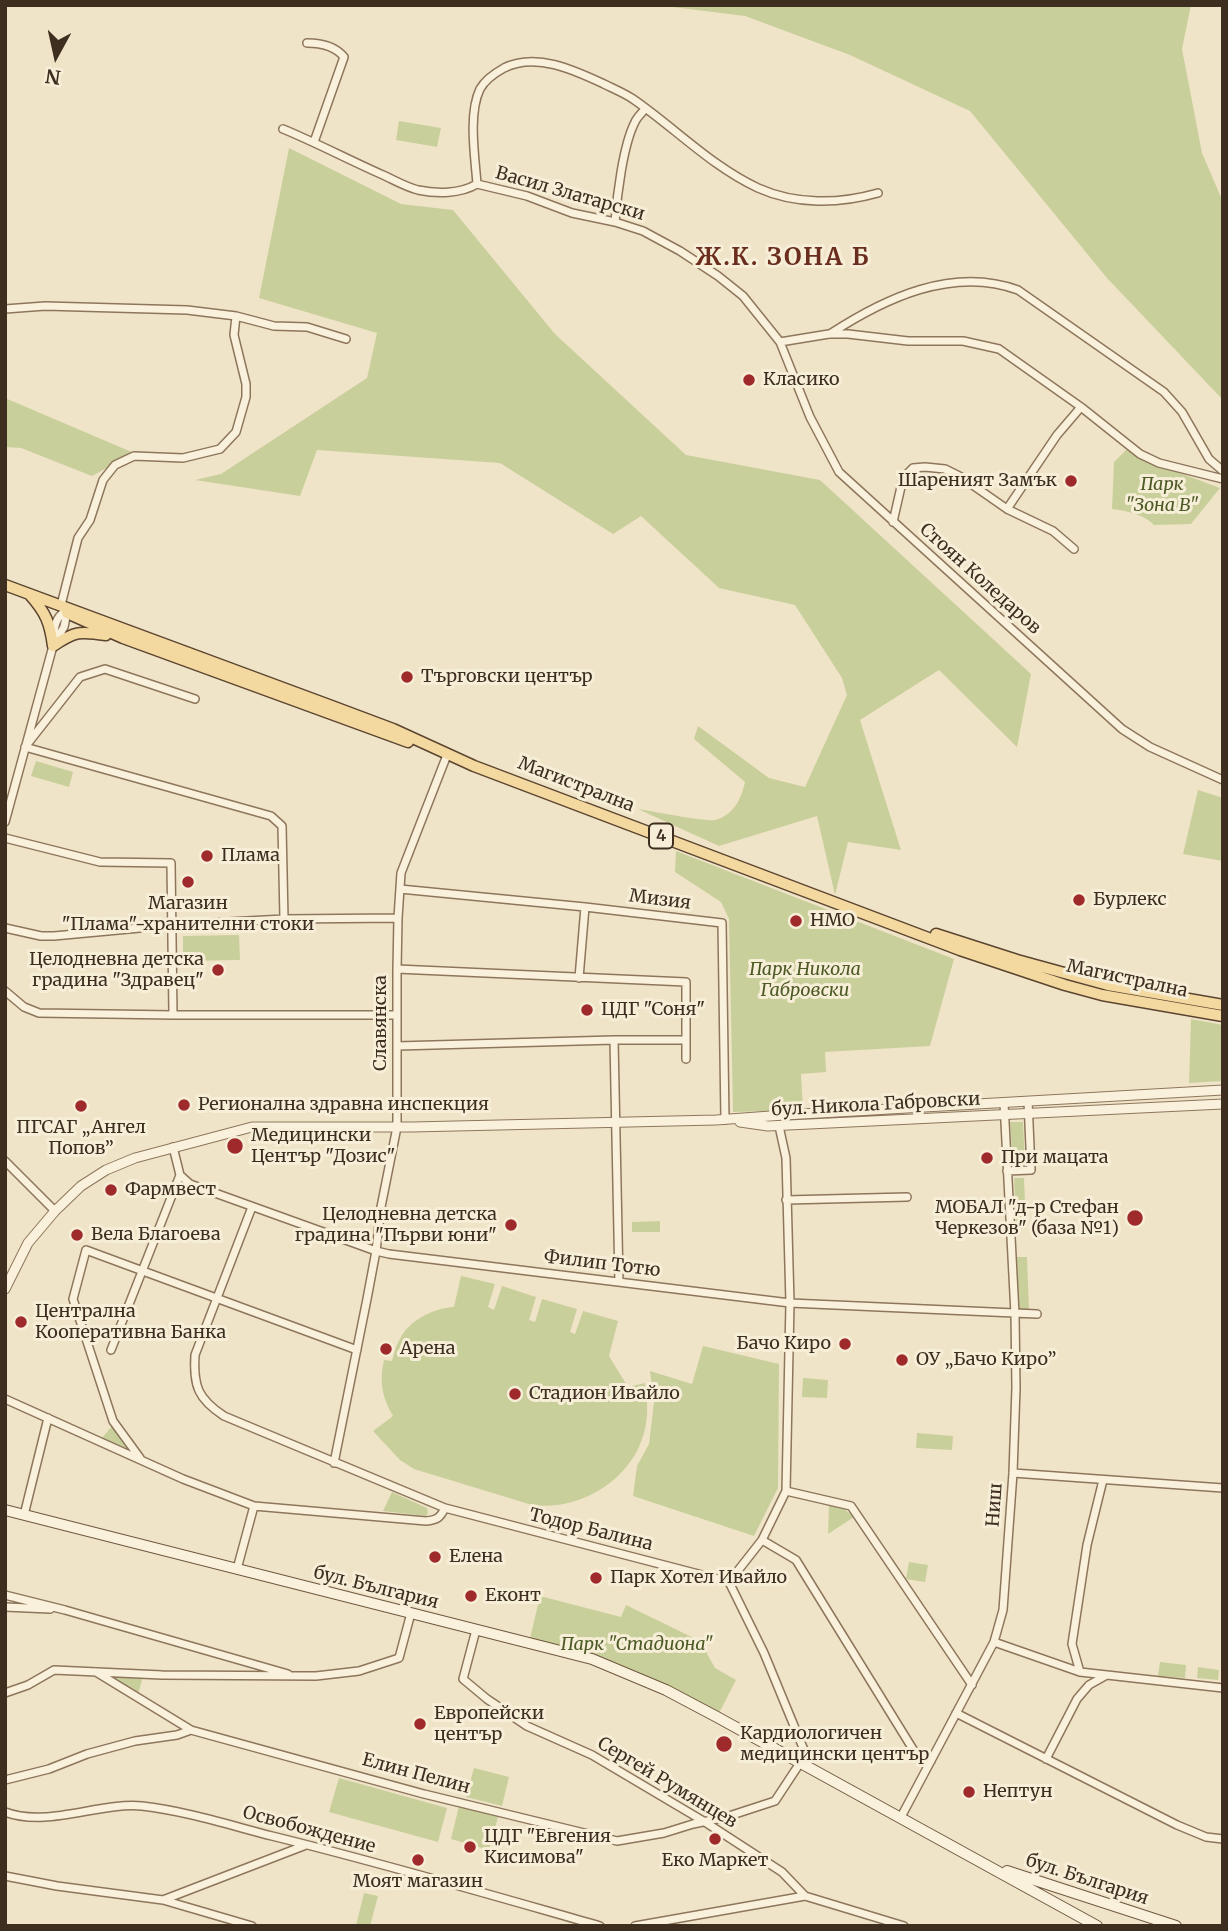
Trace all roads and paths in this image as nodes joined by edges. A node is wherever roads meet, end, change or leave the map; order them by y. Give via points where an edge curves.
1 (307, 43) dead end
2 (645, 109) junction
3 (283, 129) dead end
4 (314, 142) junction
5 (477, 184) junction
6 (878, 193) dead end
7 (615, 222) junction
8 (5, 309) edge
9 (236, 316) junction
10 (829, 334) junction
11 (346, 339) dead end
12 (780, 342) junction
13 (1081, 407) junction
14 (1223, 471) edge
15 (1223, 479) edge
16 (1007, 509) junction
17 (893, 522) junction
18 (1074, 549) dead end
19 (5, 585) edge
20 (24, 593) junction
21 (66, 610) junction
22 (123, 638) junction
23 (53, 646) junction
24 (195, 699) dead end
25 (25, 747) junction
26 (432, 748) junction
27 (447, 755) junction
28 (1223, 780) edge
29 (5, 822) edge
30 (5, 838) edge
31 (400, 889) junction
32 (585, 907) junction
33 (867, 913) junction
34 (397, 918) junction
35 (284, 919) junction
36 (172, 925) junction
37 (5, 928) edge
38 (397, 969) junction
39 (579, 978) junction
40 (5, 991) edge
41 (1223, 1005) edge
42 (173, 1015) junction
43 (396, 1015) junction
44 (1223, 1016) edge
45 (614, 1040) junction
46 (686, 1040) junction
47 (397, 1046) junction
48 (686, 1059) dead end
49 (1223, 1090) edge
50 (1028, 1101) junction
51 (1004, 1103) junction
52 (1223, 1104) edge
53 (1029, 1113) junction
54 (1004, 1115) junction
55 (725, 1120) junction
56 (615, 1122) junction
57 (779, 1126) junction
58 (397, 1127) junction
59 (173, 1147) junction
60 (5, 1161) edge
61 (1007, 1171) junction
62 (180, 1175) junction
63 (907, 1197) dead end
64 (786, 1200) junction
65 (252, 1207) junction
66 (55, 1211) junction
67 (376, 1251) junction
68 (142, 1271) junction
69 (619, 1282) junction
70 (5, 1289) edge
71 (216, 1298) junction
72 (790, 1303) junction
73 (1015, 1314) junction
74 (1037, 1314) dead end
75 (111, 1350) dead end
76 (357, 1350) junction
77 (5, 1399) edge
78 (48, 1418) junction
79 (141, 1459) junction
80 (334, 1463) junction
81 (1013, 1474) junction
82 (1103, 1480) junction
83 (1223, 1488) edge
84 (786, 1491) junction
85 (254, 1506) junction
86 (445, 1508) junction
87 (5, 1510) edge
88 (24, 1515) junction
89 (762, 1540) junction
90 (237, 1569) junction
91 (729, 1581) junction
92 (5, 1595) edge
93 (5, 1607) edge
94 (65, 1610) junction
95 (411, 1613) junction
96 (476, 1630) junction
97 (994, 1642) junction
98 (96, 1672) junction
99 (1080, 1672) junction
100 (1105, 1676) junction
101 (298, 1677) junction
102 (972, 1685) junction
103 (1223, 1688) edge
104 (5, 1693) edge
105 (956, 1713) junction
106 (191, 1730) junction
107 (1046, 1759) junction
108 (931, 1761) junction
109 (800, 1762) junction
110 (5, 1780) edge
111 (5, 1812) edge
112 (901, 1818) junction
113 (705, 1822) junction
114 (1223, 1839) edge
115 (308, 1845) junction
116 (987, 1864) junction
117 (5, 1876) edge
118 (805, 1896) junction
119 (163, 1900) junction
120 (1174, 1925) edge
121 (252, 1926) edge
122 (600, 1926) edge
123 (635, 1926) edge
124 (904, 1926) edge
125 (1097, 1926) edge
126 (1152, 1926) edge

1 - 4 street via 320,43 344,57
2 - 5 street via 590,77 553,63 513,63 493,73 480,89 473,117
2 - 6 street via 729,172 759,188 790,198 828,202
2 - 7 street via 630,135
3 - 4 street, Васил Златарски
4 - 5 street, Васил Златарски via 416,190 446,193
5 - 7 street, Васил Златарски
7 - 12 street, Васил Златарски via 671,246 718,276 743,296
8 - 9 street via 140,307
9 - 11 street via 274,326 307,327
9 - 21 street via 234,335 246,384 236,432 220,449 183,458 134,456 116,465 103,480 79,538
10 - 12 street
10 - 13 street via 963,341 999,349
10 - 14 street via 904,295 946,283 1000,284 1014,289 1164,392 1182,412 1209,459
12 - 17 street, Стоян Коледаров via 810,417 839,472
13 - 15 street via 1148,458
13 - 16 street
16 - 17 street via 945,469 913,468 903,478
16 - 18 street via 1053,531
17 - 28 street, Стоян Коледаров via 1134,738
19 - 20 main road, Магистрална / 4
20 - 21 main road, Магистрална / 4
20 - 23 main road via 48,621
21 - 22 main road, Магистрална / 4
21 - 23 street via 64,628
21 - 26 main road, Магистрална / 4 via 355,714
22 - 23 main road via 76,633
22 - 26 main road, Магистрална / 4 via 399,740
23 - 25 street
24 - 25 street via 105,669 79,677
25 - 29 street
25 - 35 street via 271,816 282,826
26 - 27 main road, Магистрална / 4
27 - 31 street, Славянска via 404,861
27 - 33 main road, Магистрална / 4
30 - 36 street via 100,862 171,863
31 - 32 street, Мизия
31 - 34 street, Славянска
32 - 39 street
32 - 55 street, Мизия via 722,923
33 - 41 main road, Магистрална / 4 via 1073,976
33 - 44 main road, Магистрална / 4 via 1065,985
34 - 35 street
34 - 38 street, Славянска
35 - 36 street
36 - 37 street via 54,936
36 - 42 street
38 - 39 street
38 - 43 street, Славянска
39 - 46 street via 686,982
40 - 42 street via 23,1007 39,1013
42 - 43 street
43 - 47 street, Славянска
45 - 46 street
45 - 47 street
45 - 56 street
46 - 48 street
47 - 58 street, Славянска
49 - 50 street, бул. Никола Габровски
50 - 51 street, бул. Никола Габровски
50 - 53 street
51 - 54 street, Ниш
51 - 55 street, бул. Никола Габровски
52 - 53 street, бул. Никола Габровски
53 - 54 street, бул. Никола Габровски
53 - 61 street via 1031,1170
54 - 57 street, бул. Никола Габровски
54 - 61 street, Ниш
55 - 56 street, бул. Никола Габровски
55 - 57 street, бул. Никола Габровски
56 - 58 street, бул. Никола Габровски
56 - 69 street
57 - 64 street via 786,1158
58 - 59 street, бул. Никола Габровски via 252,1127
58 - 67 street, Славянска
59 - 62 street
59 - 66 street, бул. Никола Габровски via 106,1170
60 - 66 street
61 - 73 street, Ниш
62 - 65 street, Филип Тотю via 190,1185
62 - 68 street
63 - 64 street
64 - 72 street
65 - 67 street, Филип Тотю
65 - 71 street, Тодор Балина
66 - 70 street, бул. Никола Габровски via 29,1244
67 - 69 street, Филип Тотю
67 - 76 street, Славянска
68 - 71 street
68 - 75 street
68 - 79 street via 86,1250 73,1299 113,1421
69 - 72 street, Филип Тотю
71 - 76 street
71 - 80 street, Тодор Балина via 195,1355 202,1398 225,1416
72 - 73 street, Филип Тотю
72 - 84 street
73 - 74 street, Филип Тотю
73 - 81 street, Ниш
76 - 80 street, Славянска
77 - 78 street
78 - 79 street
78 - 88 street
79 - 85 street
80 - 86 street, Тодор Балина
81 - 82 street
81 - 97 street, Ниш via 1003,1610
82 - 83 street
82 - 99 street via 1087,1545 1072,1644
84 - 89 street
84 - 102 street via 851,1506
85 - 86 street via 426,1521 436,1520
85 - 90 street
86 - 91 street, Тодор Балина
87 - 88 main road, бул. България
88 - 90 main road, бул. България
89 - 91 street
89 - 108 street via 796,1560 914,1751
90 - 95 main road, бул. България
91 - 109 street via 797,1731 804,1750
92 - 94 street
93 - 94 street
94 - 101 street
95 - 96 main road, бул. България
95 - 101 street via 399,1658 359,1671
96 - 109 main road, бул. България via 592,1659 666,1690
96 - 113 street, Сергей Румянцев via 463,1679 527,1727 592,1755
97 - 99 street
97 - 102 street, Ниш
98 - 101 street
98 - 104 street via 54,1670
98 - 106 street
99 - 100 street
100 - 103 street
100 - 107 street via 1077,1699
102 - 105 street, Ниш
105 - 107 street
105 - 108 street, Ниш
106 - 110 street, Елин Пелин via 135,1741
106 - 113 street, Елин Пелин via 617,1841
107 - 114 street via 1177,1825
108 - 112 street, Ниш
109 - 112 main road, бул. България
109 - 113 street, Елин Пелин via 775,1801
111 - 115 street, Освобождение via 29,1817 140,1806
112 - 116 main road, бул. България
113 - 118 street, Сергей Румянцев via 782,1872
115 - 119 street
115 - 122 street, Освобождение
116 - 120 main road, бул. България
116 - 125 main road, бул. България
117 - 119 street
118 - 123 street
118 - 124 street, Сергей Румянцев
119 - 121 street
120 - 126 main road

